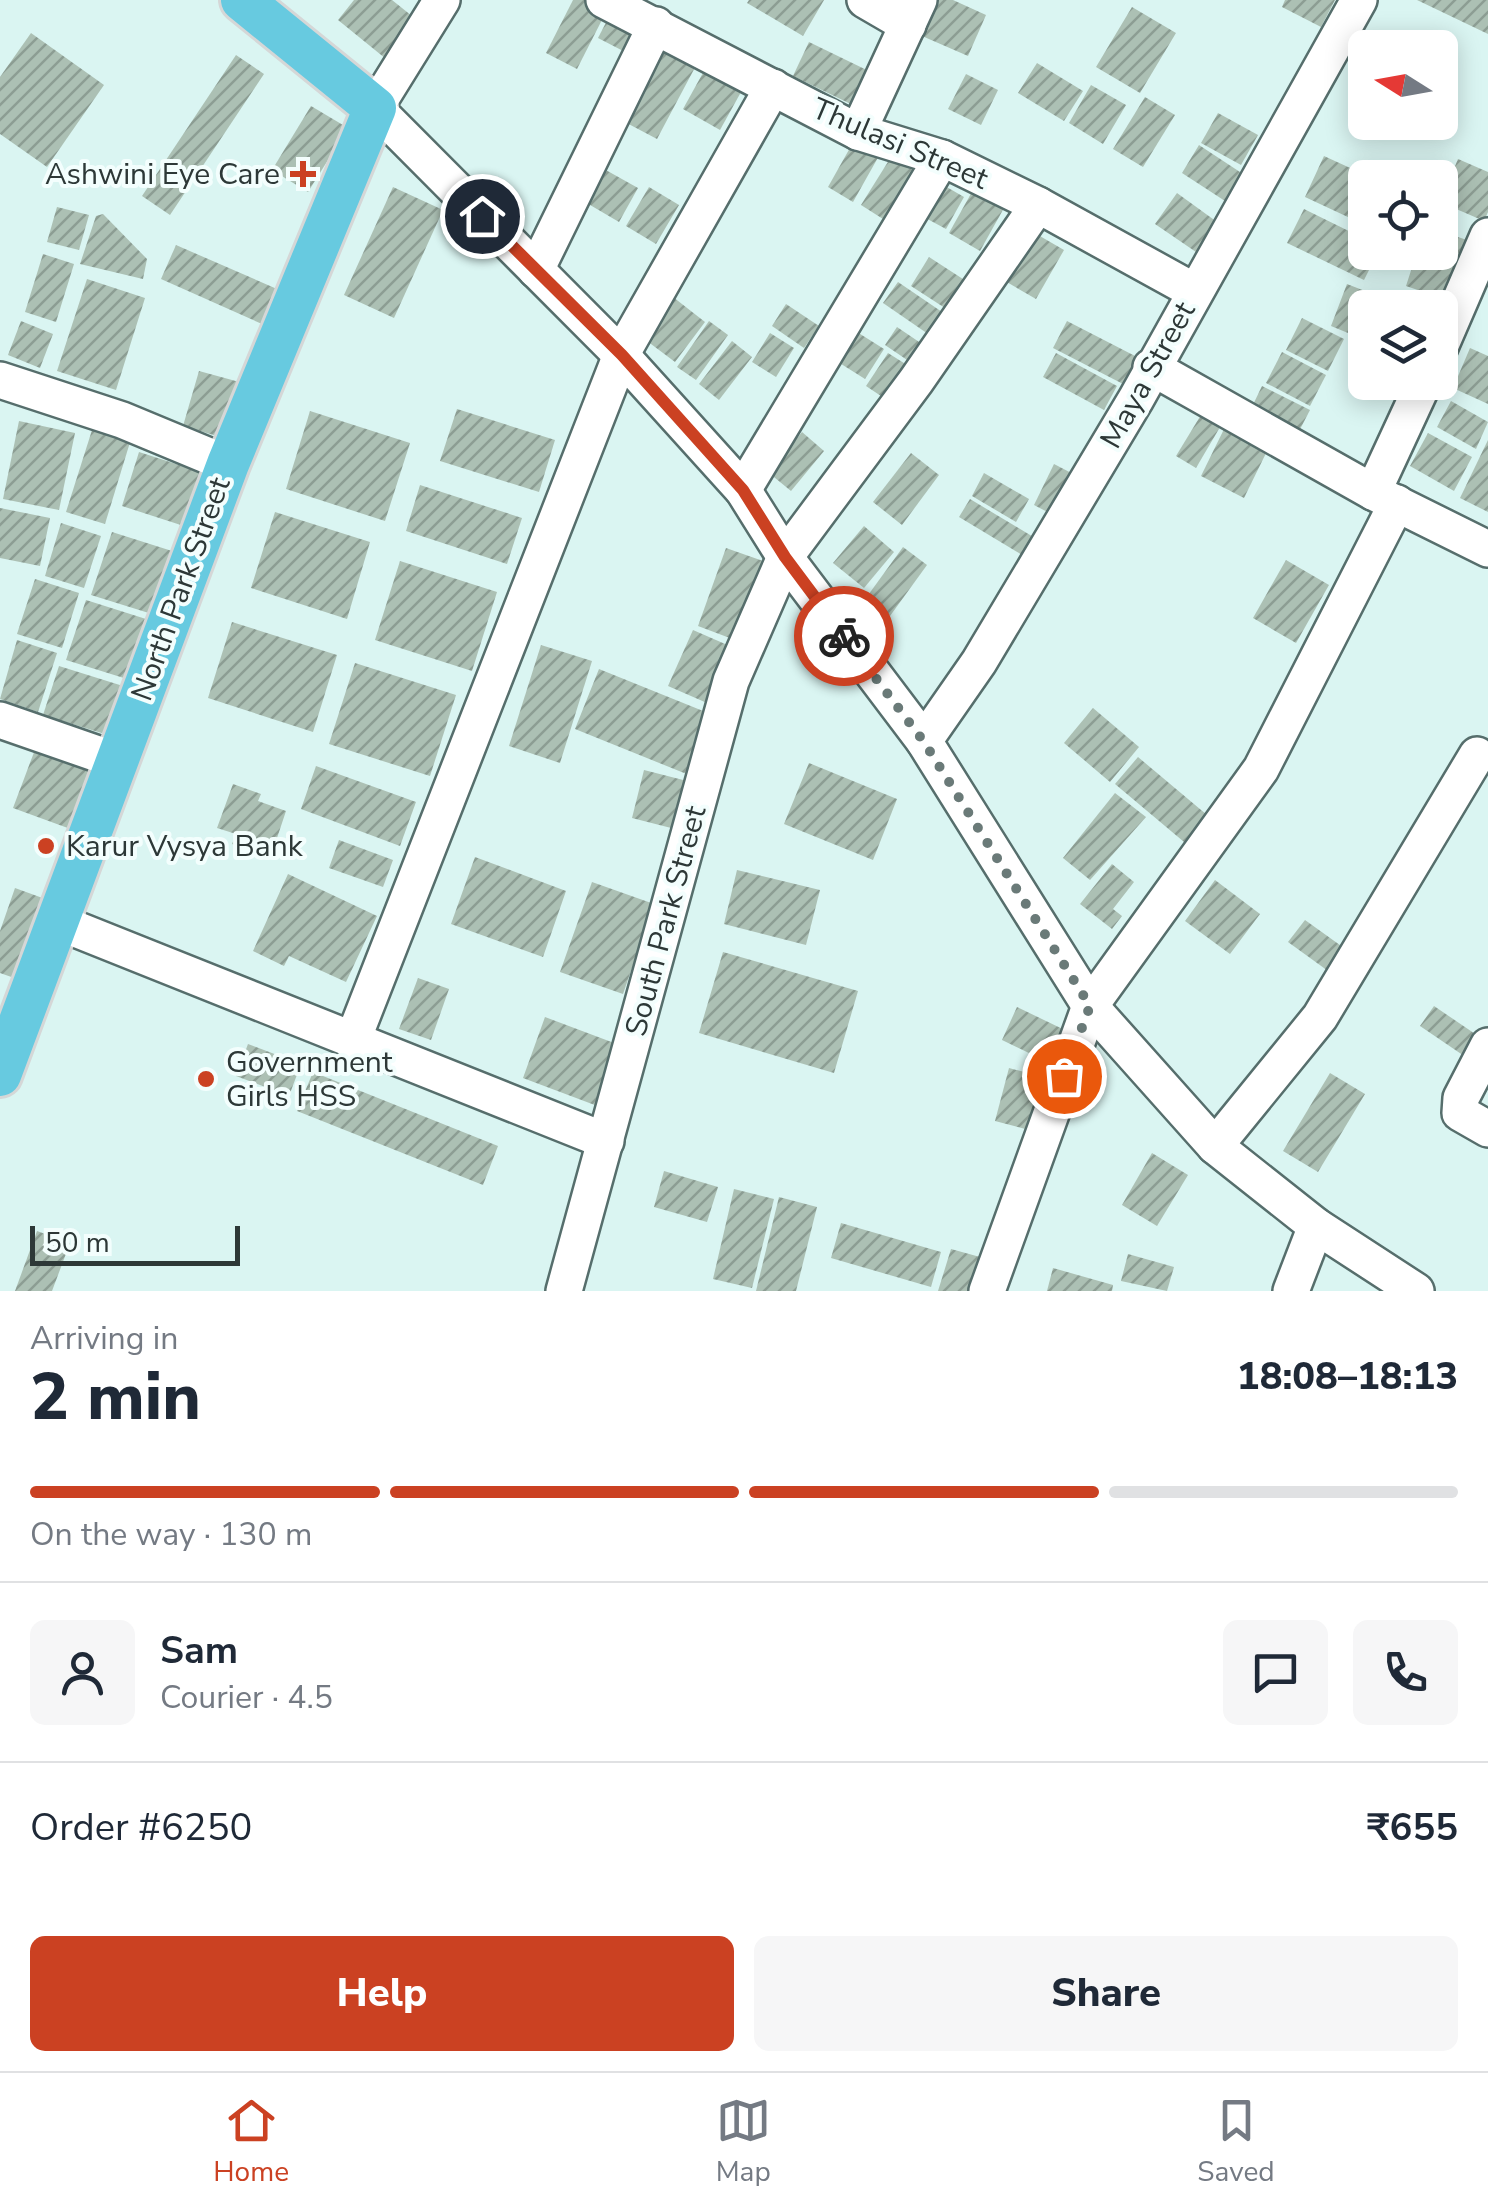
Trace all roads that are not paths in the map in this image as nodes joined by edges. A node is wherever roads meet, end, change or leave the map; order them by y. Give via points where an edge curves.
1 (242, 0) edge
2 (442, 0) edge
3 (604, 0) edge
4 (864, 0) edge
5 (1359, 0) edge
6 (914, 12) edge
7 (656, 25) junction
8 (772, 87) junction
9 (374, 108) junction
10 (858, 132) junction
11 (942, 158) junction
12 (1038, 205) junction
13 (1488, 236) edge
14 (536, 270) junction
15 (1194, 291) junction
16 (1458, 305) edge
17 (622, 355) junction
18 (1152, 367) junction
19 (0, 380) edge
20 (1418, 400) edge
21 (228, 464) junction
22 (743, 490) junction
23 (1385, 498) junction
24 (1488, 549) edge
25 (785, 557) junction
26 (0, 720) edge
27 (924, 742) junction
28 (1478, 755) dead end
29 (118, 761) junction
30 (58, 922) junction
31 (1090, 1006) junction
32 (11, 1013) edge
33 (352, 1042) junction
34 (1488, 1046) edge
35 (0, 1074) edge
36 (1488, 1129) edge
37 (606, 1142) junction
38 (1215, 1146) junction
39 (1316, 1226) junction
40 (564, 1291) edge
41 (988, 1291) edge
42 (1291, 1291) edge
43 (1416, 1291) edge

1 - 9 main road
2 - 9 street
3 - 7 street, Thulasi Street
4 - 6 street
5 - 15 street, Maya Street
6 - 10 street
7 - 8 street, Thulasi Street
7 - 14 street
8 - 10 street, Thulasi Street
8 - 17 street
9 - 14 street
9 - 21 main road, North Park Street
10 - 11 street, Thulasi Street
11 - 12 street, Thulasi Street
11 - 22 street
12 - 15 street, Thulasi Street
12 - 25 street, South Park Street
13 - 16 street
14 - 17 street
15 - 18 street, Maya Street
17 - 22 street
17 - 33 street
18 - 23 street
18 - 27 street, Maya Street
19 - 21 street
20 - 23 street
21 - 29 main road, North Park Street
22 - 25 street
23 - 24 street
23 - 31 street via 1261,768
25 - 27 street
25 - 37 street, South Park Street via 730,681
26 - 29 street
27 - 31 street
28 - 38 street via 1320,1017
29 - 30 main road, North Park Street
30 - 32 main road, North Park Street
30 - 33 street
31 - 38 street
31 - 41 street
32 - 35 main road, North Park Street
33 - 37 street
34 - 36 street via 1460,1114
37 - 40 street, South Park Street
38 - 39 street
39 - 42 street
39 - 43 street

